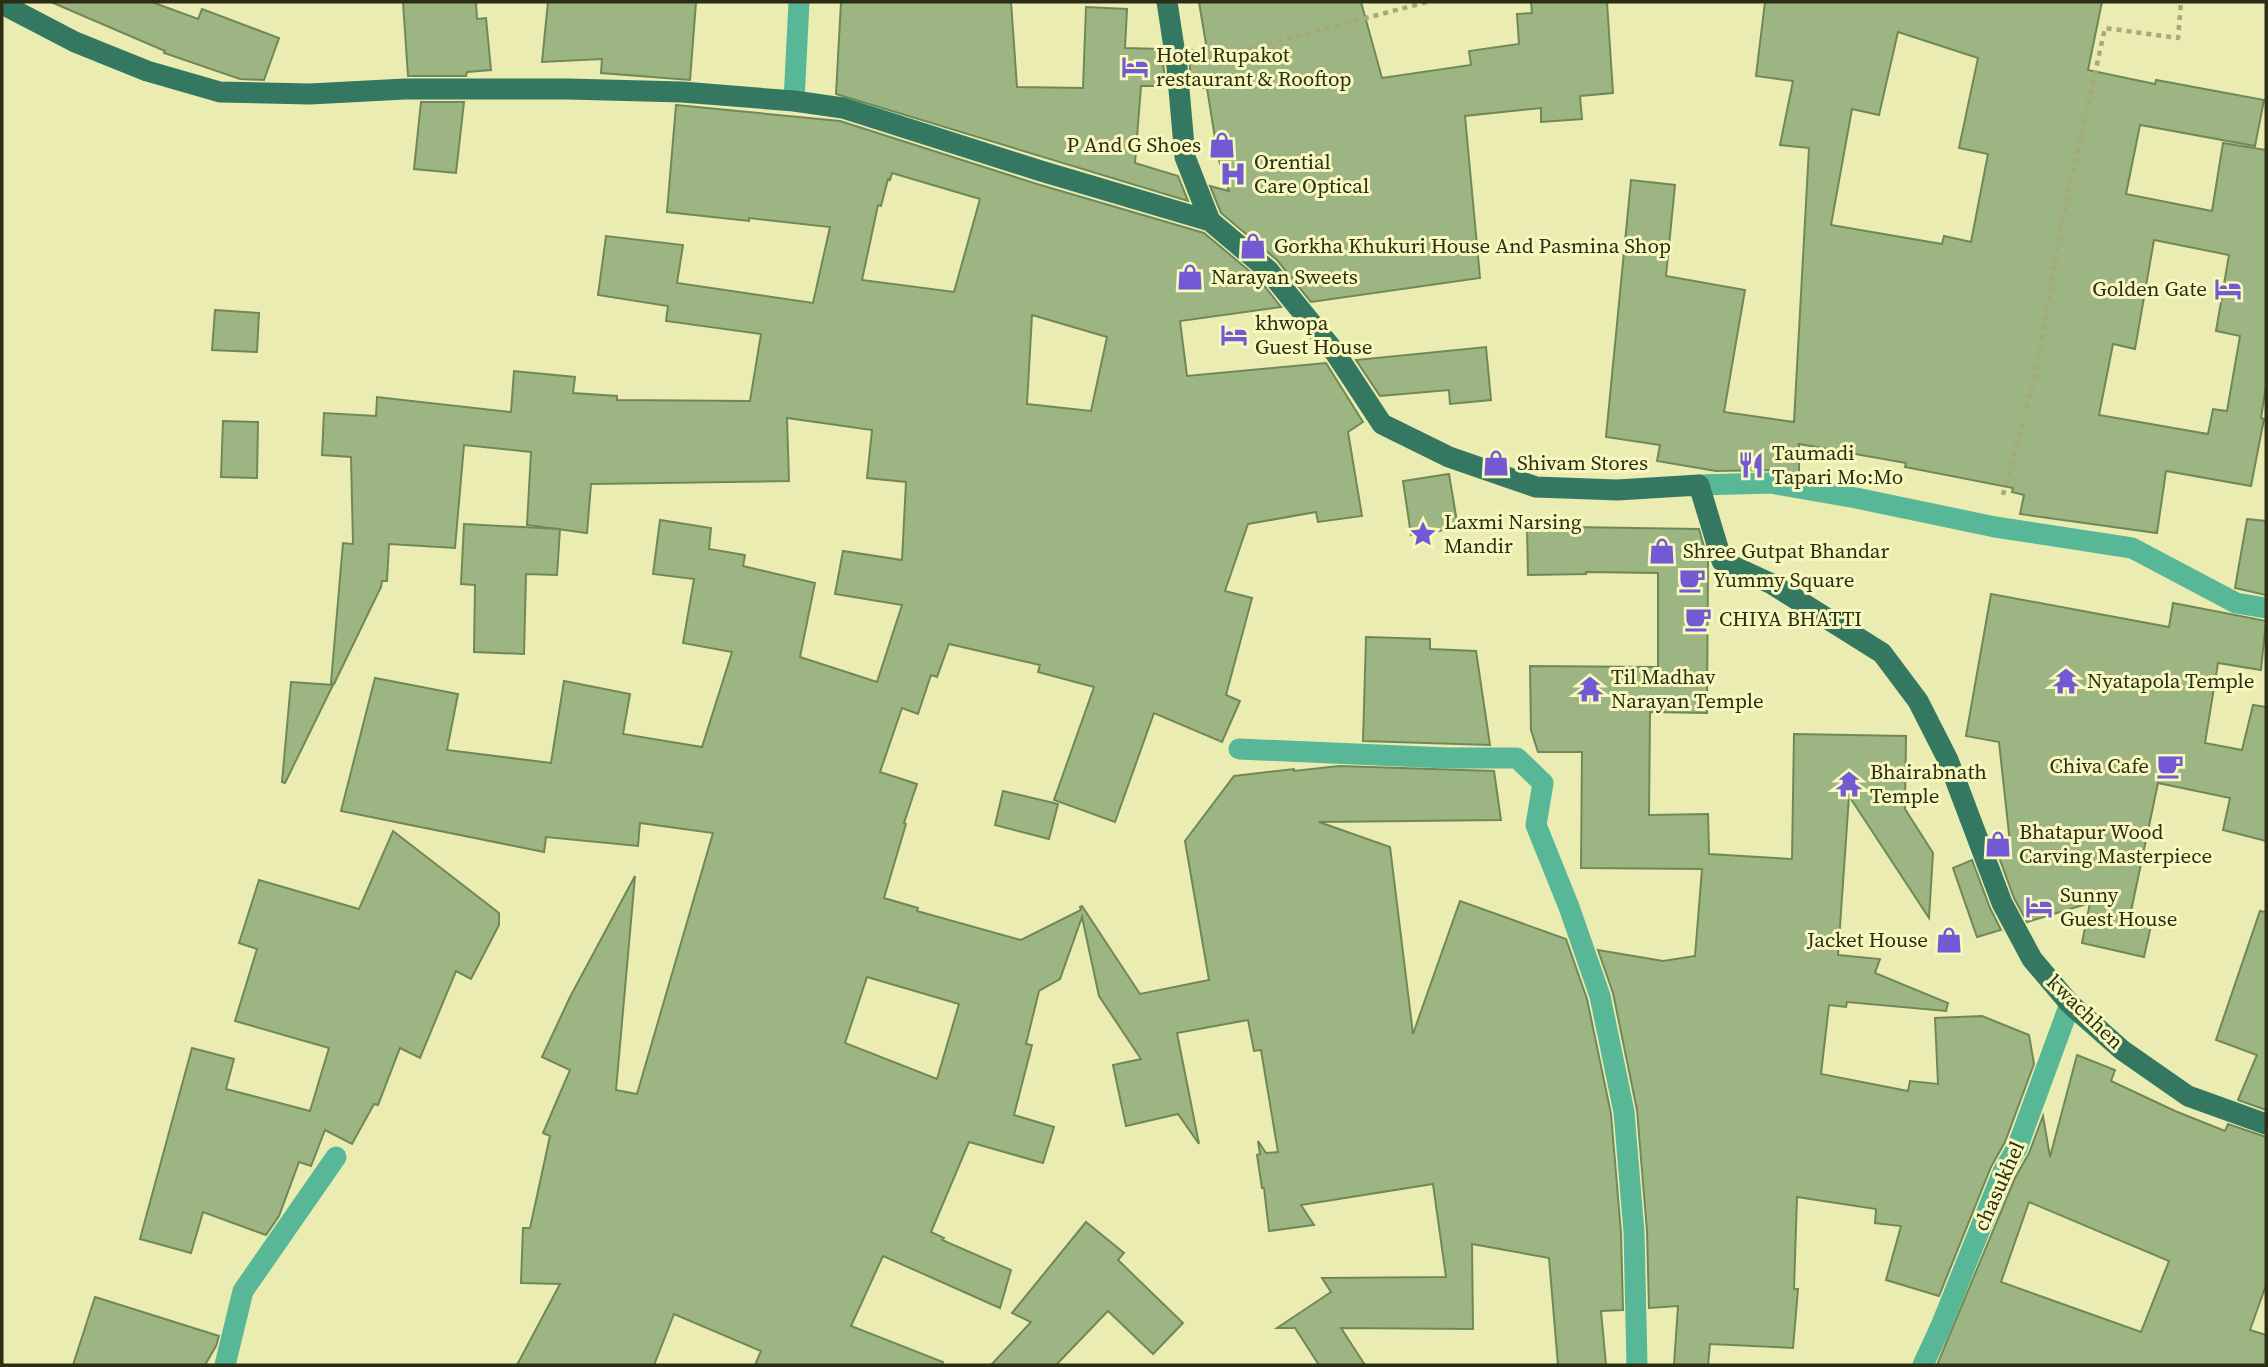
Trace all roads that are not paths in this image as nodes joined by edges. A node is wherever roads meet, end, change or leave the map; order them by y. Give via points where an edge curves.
1 (799, 2) edge
2 (1167, 2) edge
3 (2, 5) edge
4 (794, 101) junction
5 (1210, 221) junction
6 (1699, 485) junction
7 (2266, 608) edge
8 (1239, 749) dead end
9 (2070, 1004) junction
10 (2266, 1124) edge
11 (336, 1157) dead end
12 (225, 1365) edge
13 (1637, 1365) edge
14 (1923, 1365) edge

1 - 4 street
2 - 5 main road via 1185,157
3 - 4 main road via 147,71 220,92 568,89
4 - 5 main road via 843,108
5 - 6 main road via 1268,270 1334,351 1382,425 1449,457 1536,488 1617,491
6 - 7 street via 1770,483 1995,527 2132,548 2236,603
6 - 9 main road, kwachhen via 1722,561 1772,584 1882,653 1918,701 1948,760 2001,903 2032,960
8 - 13 street via 1517,758 1543,783 1536,825 1600,996 1624,1112 1634,1232
9 - 10 main road, kwachhen via 2122,1050 2188,1096
9 - 14 street, chasukhel via 2017,1148
11 - 12 street via 243,1291

